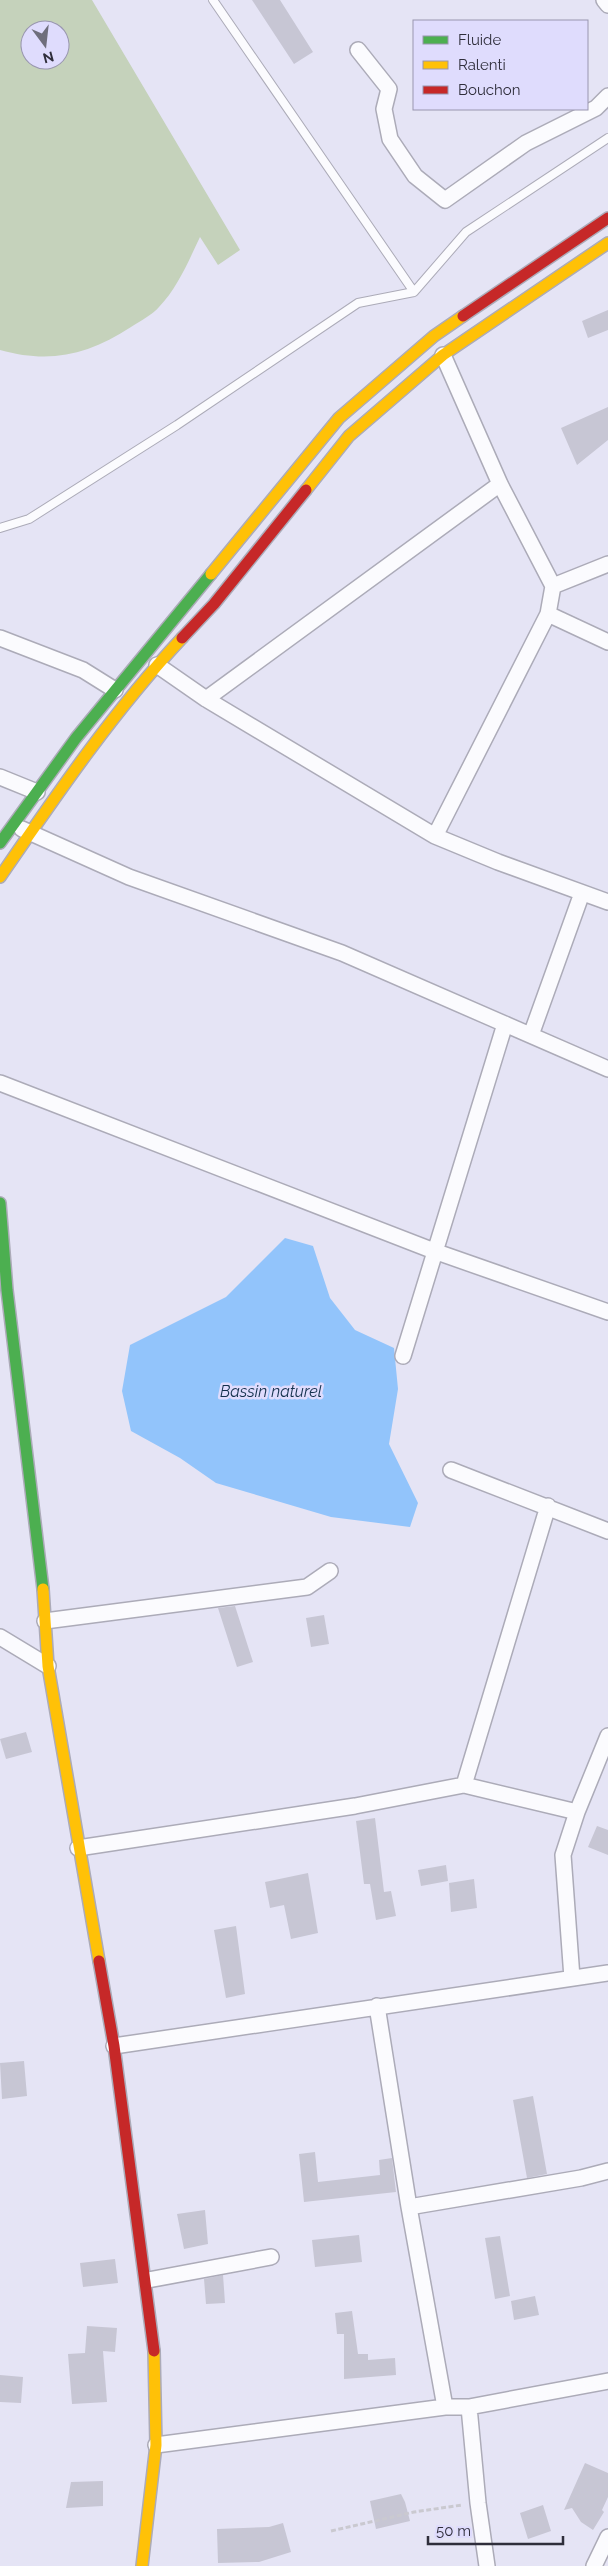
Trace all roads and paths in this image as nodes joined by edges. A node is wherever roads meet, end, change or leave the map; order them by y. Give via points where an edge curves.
1 (213, 0) edge
2 (604, 0) edge
3 (608, 5) edge
4 (358, 50) dead end
5 (608, 96) edge
6 (608, 138) edge
7 (608, 218) edge
8 (608, 244) edge
9 (414, 292) junction
10 (444, 355) junction
11 (500, 484) junction
12 (0, 528) edge
13 (608, 564) edge
14 (553, 586) junction
15 (548, 614) junction
16 (0, 638) edge
17 (608, 642) edge
18 (157, 665) junction
19 (115, 690) junction
20 (206, 699) junction
21 (0, 778) edge
22 (37, 792) junction
23 (14, 825) junction
24 (30, 834) junction
25 (435, 836) junction
26 (0, 842) edge
27 (0, 876) edge
28 (582, 893) junction
29 (608, 902) edge
30 (505, 1024) junction
31 (530, 1035) junction
32 (608, 1068) edge
33 (0, 1083) edge
34 (0, 1203) edge
35 (434, 1251) junction
36 (4, 1290) edge
37 (608, 1312) edge
38 (403, 1356) dead end
39 (451, 1470) dead end
40 (548, 1506) junction
41 (608, 1531) edge
42 (330, 1571) dead end
43 (45, 1621) junction
44 (0, 1637) edge
45 (48, 1666) junction
46 (608, 1736) edge
47 (464, 1785) junction
48 (577, 1812) junction
49 (78, 1848) junction
50 (608, 1973) edge
51 (572, 1978) junction
52 (377, 2006) junction
53 (114, 2046) junction
54 (608, 2171) edge
55 (409, 2207) junction
56 (271, 2257) dead end
57 (148, 2280) junction
58 (608, 2381) edge
59 (445, 2407) junction
60 (469, 2407) junction
61 (156, 2445) junction
62 (478, 2503) junction
63 (330, 2531) dead end
64 (608, 2537) edge
65 (142, 2566) edge
66 (487, 2566) edge
67 (594, 2566) edge

1 - 9 lane
2 - 3 street
4 - 5 street via 389,89 384,109 390,139 415,176 445,200 526,142 596,108
6 - 9 lane via 466,232
7 - 19 main road via 434,336 339,418
8 - 10 main road
9 - 12 lane via 358,303 177,425 29,519
10 - 11 street
10 - 18 main road via 349,436 214,604
11 - 14 street
11 - 20 street
13 - 14 street
14 - 15 street
15 - 17 street
15 - 25 street
16 - 19 street via 83,670
18 - 20 street
18 - 24 main road via 90,747
19 - 22 main road
20 - 25 street
21 - 22 street
22 - 23 main road
23 - 24 street
23 - 26 main road
24 - 27 main road
24 - 30 street via 129,877 342,954
25 - 28 street
28 - 29 street
28 - 31 street
30 - 31 street
30 - 35 street
31 - 32 street
33 - 35 street
34 - 36 main road
35 - 37 street
35 - 38 street
36 - 43 main road via 41,1567
39 - 40 street
40 - 41 street
40 - 47 street
42 - 43 street via 307,1587
43 - 45 main road
44 - 45 street
45 - 49 main road
46 - 48 street
47 - 48 street
47 - 49 street via 355,1806
48 - 51 street via 563,1855
49 - 53 main road
50 - 51 street
51 - 52 street
52 - 53 street
52 - 55 street
53 - 57 main road
54 - 55 street
55 - 59 street
56 - 57 street
57 - 61 main road via 154,2336
58 - 60 street
59 - 60 street
59 - 61 street
60 - 62 street
61 - 65 main road
62 - 63 path via 414,2512
62 - 66 street
64 - 67 street

